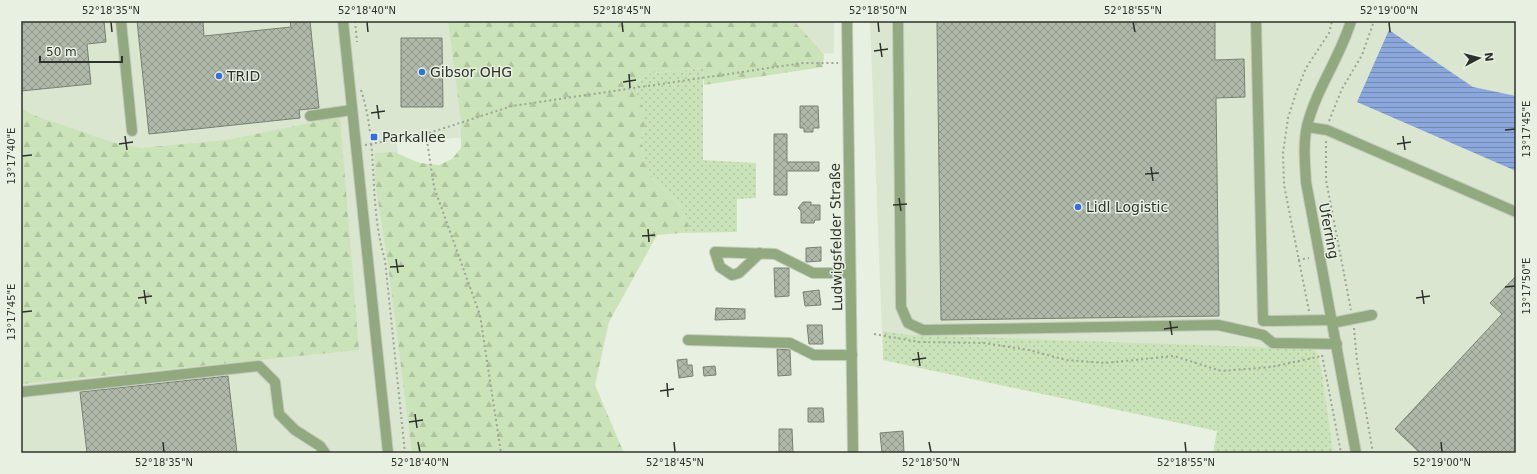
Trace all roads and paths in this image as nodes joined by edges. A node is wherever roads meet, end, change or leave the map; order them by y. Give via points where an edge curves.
1 (121, 21) edge
2 (343, 21) edge
3 (355, 21) edge
4 (847, 21) edge
5 (898, 21) edge
6 (1256, 21) edge
7 (1351, 21) edge
8 (1374, 21) edge
9 (357, 43) dead end
10 (847, 63) junction
11 (361, 90) dead end
12 (352, 110) junction
13 (310, 116) dead end
14 (1307, 127) junction
15 (1327, 130) junction
16 (132, 131) dead end
17 (426, 134) junction
18 (356, 145) junction
19 (371, 145) junction
20 (1516, 212) edge
21 (760, 253) dead end
22 (1309, 258) dead end
23 (1298, 260) dead end
24 (850, 273) junction
25 (1372, 315) dead end
26 (1352, 319) junction
27 (1262, 321) junction
28 (1332, 321) junction
29 (874, 334) dead end
30 (1263, 335) junction
31 (688, 340) dead end
32 (1336, 344) junction
33 (852, 355) junction
34 (1322, 356) dead end
35 (21, 392) edge
36 (325, 453) edge
37 (388, 453) edge
38 (405, 453) edge
39 (501, 453) edge
40 (853, 453) edge
41 (1356, 453) edge
42 (1373, 453) edge

1 - 16 street
2 - 12 street
3 - 9 path
4 - 10 street, Ludwigsfelder Straße
5 - 30 street via 901,307 908,323 923,330 1218,325
6 - 27 street
7 - 14 street, Uferring via 1338,56 1319,92
8 - 15 path via 1362,55 1336,102
10 - 17 path via 802,64 512,106
10 - 24 street, Ludwigsfelder Straße
11 - 19 path via 366,105
12 - 13 street
12 - 18 street
14 - 15 street
14 - 28 street, Uferring via 1304,153 1306,182
15 - 20 street
15 - 26 path via 1324,154 1326,180
17 - 19 path
17 - 39 path via 434,187 480,315
18 - 19 path
18 - 37 street
19 - 38 path via 374,199 379,239 385,260
21 - 24 street via 776,254 813,273
22 - 23 path
24 - 33 street, Ludwigsfelder Straße
25 - 26 street
26 - 28 street
26 - 42 path
27 - 28 street
27 - 30 street
28 - 32 street, Uferring
29 - 34 path via 919,342 984,343 1029,350 1066,360 1105,363 1174,356 1221,371 1271,366
30 - 32 street via 1274,343
31 - 33 street via 790,343 814,355
32 - 41 street, Uferring
33 - 40 street, Ludwigsfelder Straße
35 - 36 street via 259,366 275,382 279,414 295,430 320,446

